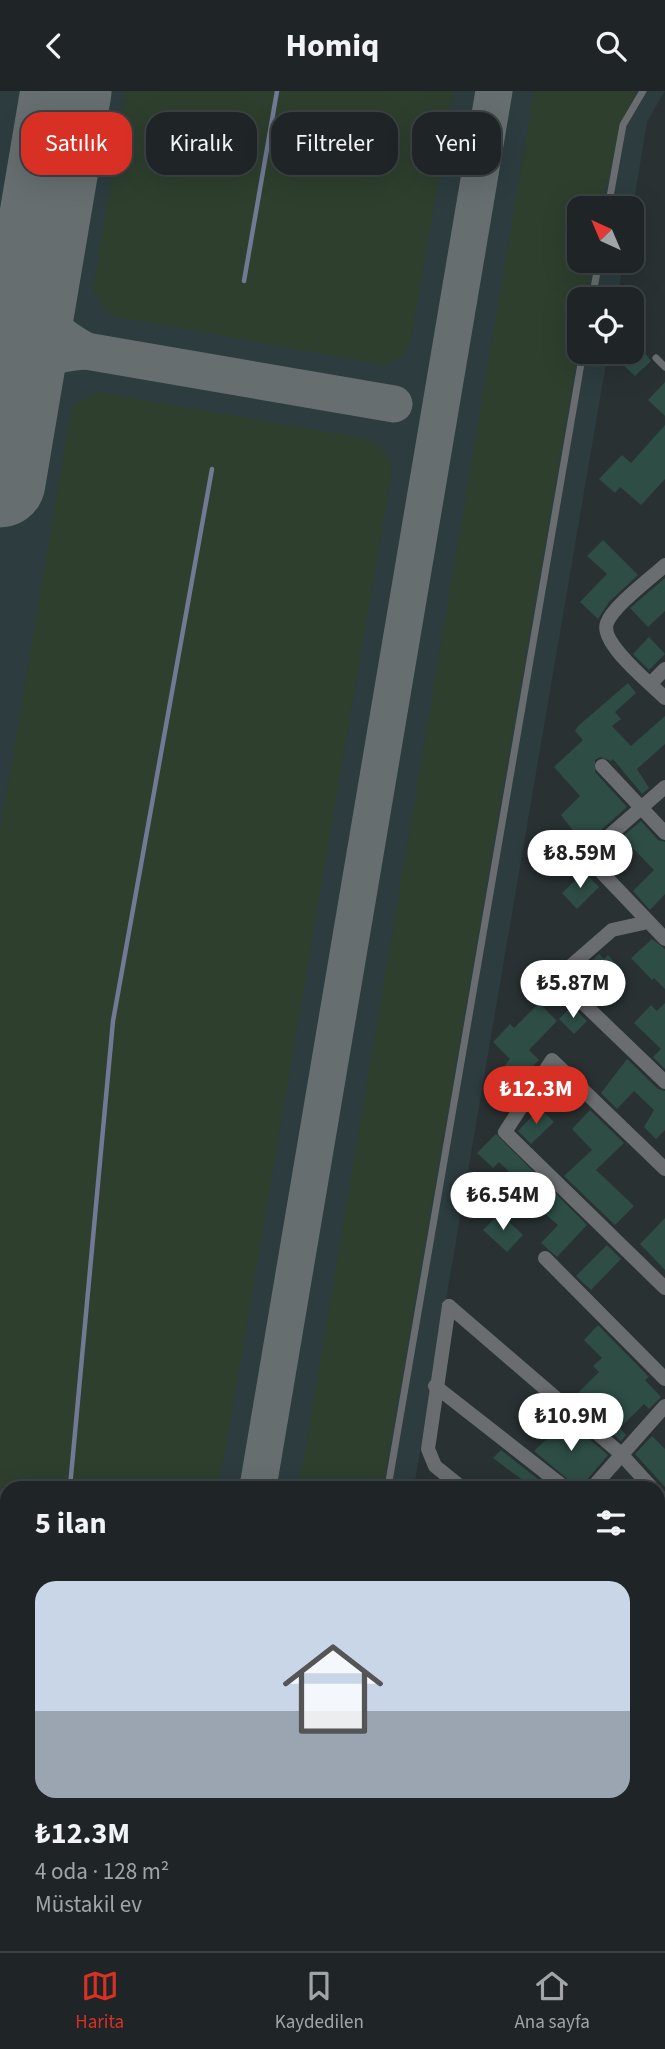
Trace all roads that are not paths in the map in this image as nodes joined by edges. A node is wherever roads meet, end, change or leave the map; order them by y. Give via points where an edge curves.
1 (643, 91) edge
2 (610, 196) edge
3 (656, 358) dead end
4 (581, 364) edge
5 (665, 367) edge
6 (665, 565) edge
7 (665, 669) edge
8 (650, 683) junction
9 (665, 698) edge
10 (602, 766) dead end
11 (665, 787) edge
12 (641, 808) junction
13 (665, 833) edge
14 (648, 922) junction
15 (665, 939) edge
16 (665, 1082) edge
17 (665, 1169) edge
18 (545, 1258) dead end
19 (665, 1288) edge
20 (665, 1379) edge
21 (435, 1386) junction
22 (665, 1406) edge
23 (620, 1453) junction
24 (389, 1481) edge
25 (453, 1481) edge
26 (556, 1481) edge
27 (598, 1481) edge
28 (646, 1481) edge

1 - 2 lane via 623,125
3 - 5 lane
4 - 24 lane
6 - 8 street via 610,617 606,629 610,643
7 - 8 street
8 - 9 street
10 - 12 street
11 - 12 street
12 - 13 street
12 - 14 street via 586,856
14 - 15 street
14 - 16 street via 612,930 557,978
17 - 19 street via 552,1060 505,1132
18 - 20 street
21 - 23 street via 449,1306
21 - 25 street via 428,1449 439,1471
21 - 26 street
22 - 23 street
23 - 27 street
23 - 28 street

